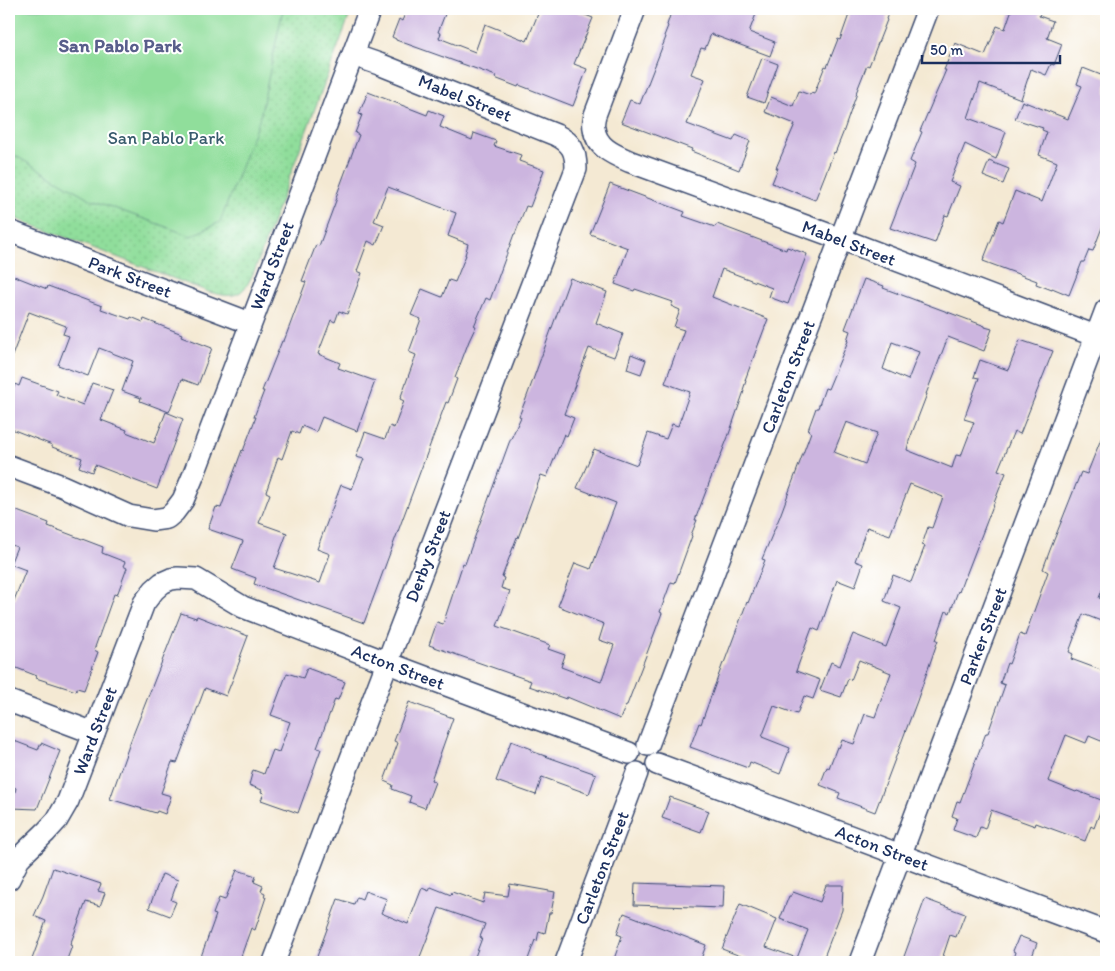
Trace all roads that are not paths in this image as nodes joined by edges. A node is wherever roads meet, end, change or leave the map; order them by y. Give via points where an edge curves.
1 (370, 9) edge
2 (635, 9) edge
3 (928, 9) edge
4 (353, 55) junction
5 (573, 149) joint
6 (9, 232) edge
7 (841, 239) junction
8 (1106, 310) edge
9 (250, 323) junction
10 (1101, 338) edge
11 (9, 466) edge
12 (171, 579) joint
13 (387, 663) junction
14 (9, 701) edge
15 (94, 733) junction
16 (638, 749) junction
17 (657, 764) junction
18 (637, 773) junction
19 (15, 850) edge
20 (901, 855) junction
21 (9, 879) edge
22 (1106, 932) edge
23 (274, 962) edge
24 (566, 962) edge
25 (860, 962) edge

1 - 4 street, Ward Street
2 - 7 street, Mabel Street via 595,115 597,139 607,151
3 - 7 street, Carleton Street
4 - 5 street, Mabel Street via 556,135
4 - 9 street, Ward Street
5 - 13 street, Derby Street via 576,169
6 - 9 street, Park Street
7 - 10 street, Mabel Street
7 - 16 street, Carleton Street
8 - 10 street, Parker Street
9 - 11 street, Ward Street via 183,500 166,518 153,520 129,516
10 - 20 street, Parker Street
12 - 13 street, Acton Street via 196,579 243,607
12 - 15 street, Ward Street via 154,590 144,603
13 - 16 street, Acton Street
13 - 23 street, Derby Street
14 - 15 street
15 - 19 street, Ward Street via 68,801 57,820 46,832
16 - 17 street via 655,750
16 - 18 street via 628,762
17 - 18 street via 652,772
17 - 20 street, Acton Street
18 - 24 street, Carleton Street
19 - 21 street, Ward Street
20 - 22 street, Acton Street
20 - 25 street, Parker Street

